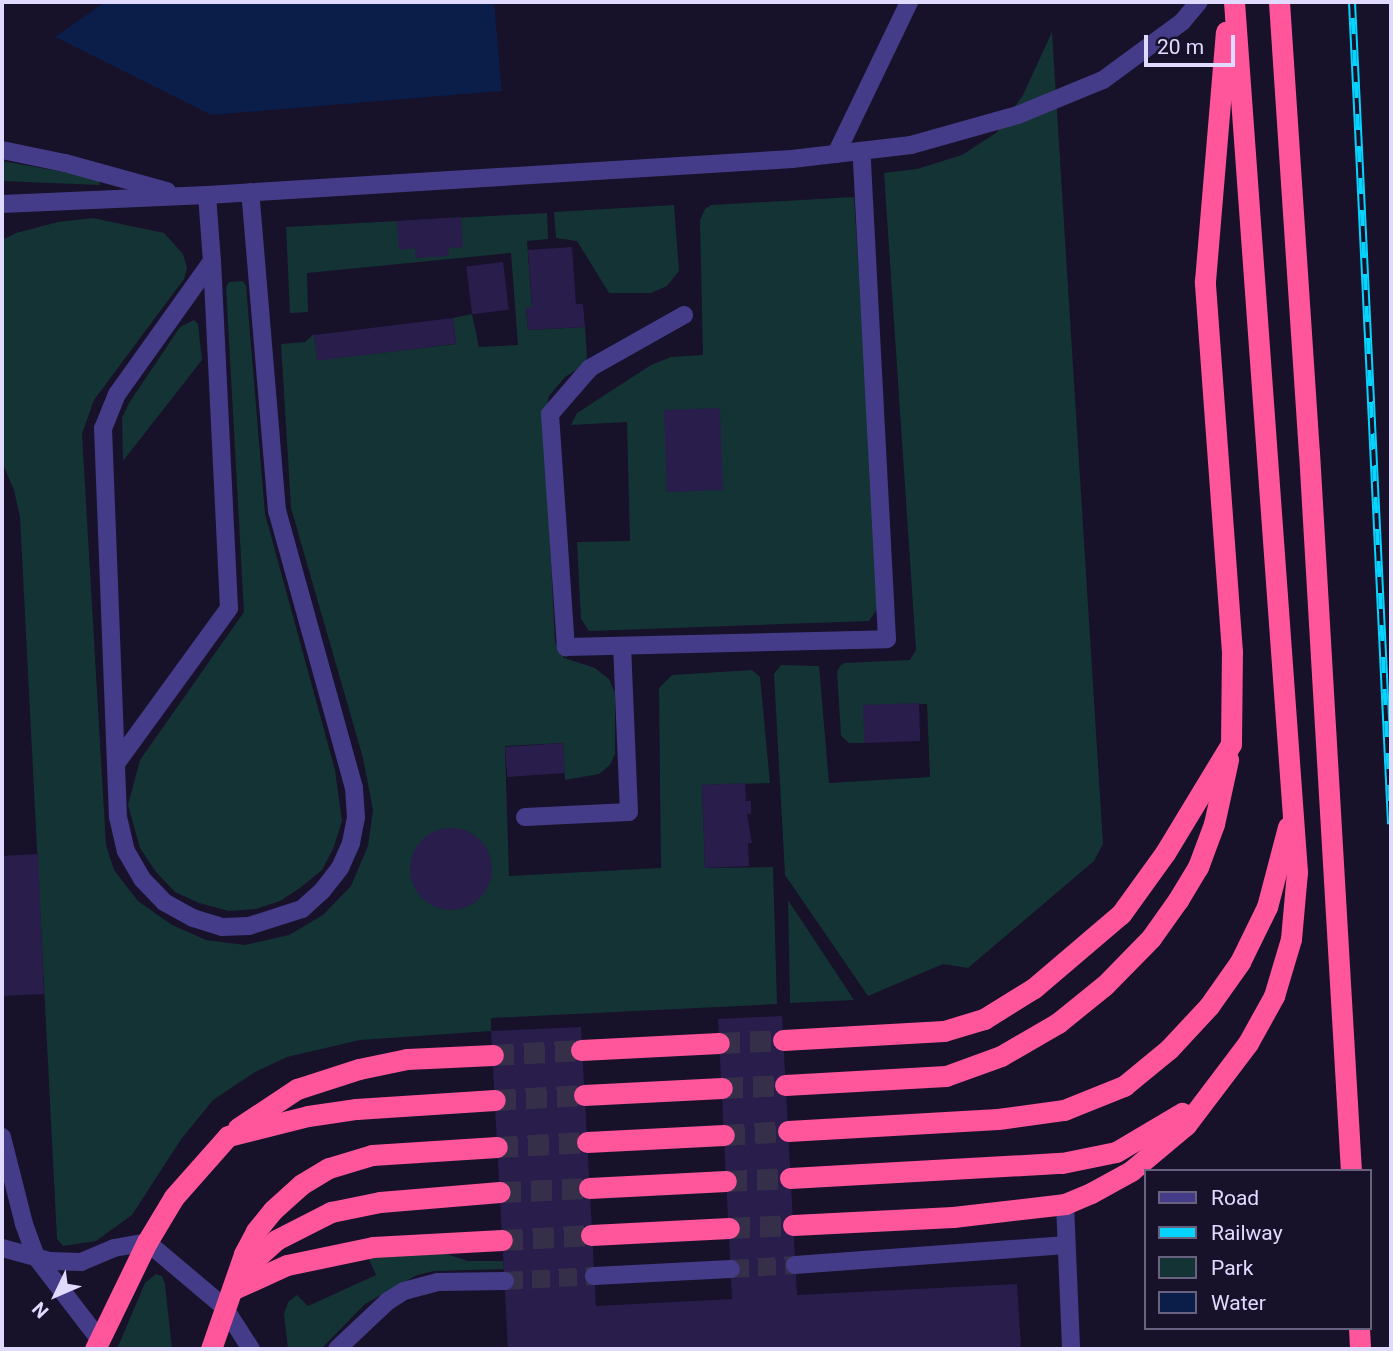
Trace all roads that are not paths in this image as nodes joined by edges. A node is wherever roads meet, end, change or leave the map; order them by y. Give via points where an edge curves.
1 (909, 2) edge
2 (1199, 2) edge
3 (1228, 2) edge
4 (1234, 2) edge
5 (1279, 2) edge
6 (2, 150) edge
7 (861, 151) junction
8 (836, 154) junction
9 (250, 192) junction
10 (208, 195) junction
11 (183, 196) junction
12 (2, 204) edge
13 (212, 261) junction
14 (684, 315) dead end
15 (622, 646) junction
16 (1231, 744) junction
17 (118, 761) junction
18 (1292, 808) junction
19 (524, 817) dead end
20 (783, 1040) tunnel mouth
21 (719, 1043) tunnel mouth
22 (581, 1050) tunnel mouth
23 (492, 1055) tunnel mouth
24 (1215, 1084) junction
25 (785, 1085) tunnel mouth
26 (722, 1088) tunnel mouth
27 (584, 1095) tunnel mouth
28 (495, 1100) tunnel mouth
29 (788, 1131) tunnel mouth
30 (724, 1135) tunnel mouth
31 (228, 1136) junction
32 (2, 1137) edge
33 (587, 1142) tunnel mouth
34 (497, 1147) tunnel mouth
35 (1351, 1169) edge
36 (790, 1178) tunnel mouth
37 (726, 1181) tunnel mouth
38 (589, 1188) tunnel mouth
39 (500, 1192) tunnel mouth
40 (1065, 1204) junction
41 (793, 1225) tunnel mouth
42 (729, 1228) tunnel mouth
43 (592, 1235) tunnel mouth
44 (502, 1240) tunnel mouth
45 (147, 1242) junction
46 (1066, 1245) junction
47 (2, 1248) edge
48 (36, 1257) junction
49 (795, 1265) tunnel mouth
50 (731, 1269) tunnel mouth
51 (594, 1276) tunnel mouth
52 (505, 1281) tunnel mouth
53 (228, 1298) junction
54 (1359, 1330) edge
55 (97, 1345) edge
56 (211, 1349) edge
57 (251, 1349) edge
58 (337, 1349) edge
59 (1071, 1349) edge
60 (1360, 1349) edge

1 - 8 lane
2 - 7 lane via 1182,22 1103,80 1018,115 911,145
3 - 16 highway via 1205,281 1231,652
4 - 18 highway
5 - 35 highway
6 - 11 lane
7 - 8 lane
7 - 15 lane via 887,639
8 - 9 lane
9 - 10 lane
9 - 17 lane via 277,511 354,788 356,817 351,843 340,868 302,909 249,926 222,927 193,918 164,902 142,879 126,851 118,817
10 - 11 lane
10 - 13 lane
11 - 12 lane
13 - 17 lane via 117,394 103,428
13 - 17 lane via 229,608
14 - 15 lane via 590,368 550,414 566,647
15 - 19 lane via 629,812
16 - 20 highway via 1165,853 1121,914 1034,988 984,1019 944,1031
16 - 25 highway via 1214,824 1185,889 1151,938 1105,985 1058,1023 1001,1056 946,1076
18 - 24 highway via 1297,872 1291,939 1274,996 1248,1044
18 - 29 highway via 1267,907 1240,962 1185,1032 1124,1086 1064,1110 998,1119
21 - 22 highway
23 - 31 highway via 407,1059 324,1079 266,1107
24 - 36 highway via 1171,1122 1116,1152 1062,1163
24 - 40 highway via 1186,1125 1130,1171
26 - 27 highway
28 - 31 highway via 344,1111
30 - 33 highway
31 - 45 highway via 174,1197
32 - 48 lane
34 - 53 highway via 372,1155 329,1168 272,1210 244,1254
37 - 38 highway
39 - 53 highway via 380,1202 331,1212 276,1240 254,1260
40 - 41 highway via 953,1217
40 - 46 lane
42 - 43 highway
44 - 53 highway via 373,1247 287,1265
45 - 48 lane via 114,1248 81,1262
45 - 53 lane
45 - 55 highway
46 - 49 lane
46 - 59 lane
47 - 48 lane
48 - 55 lane
50 - 51 lane
52 - 58 lane via 438,1282 404,1291
53 - 56 highway
53 - 57 lane
54 - 60 highway

